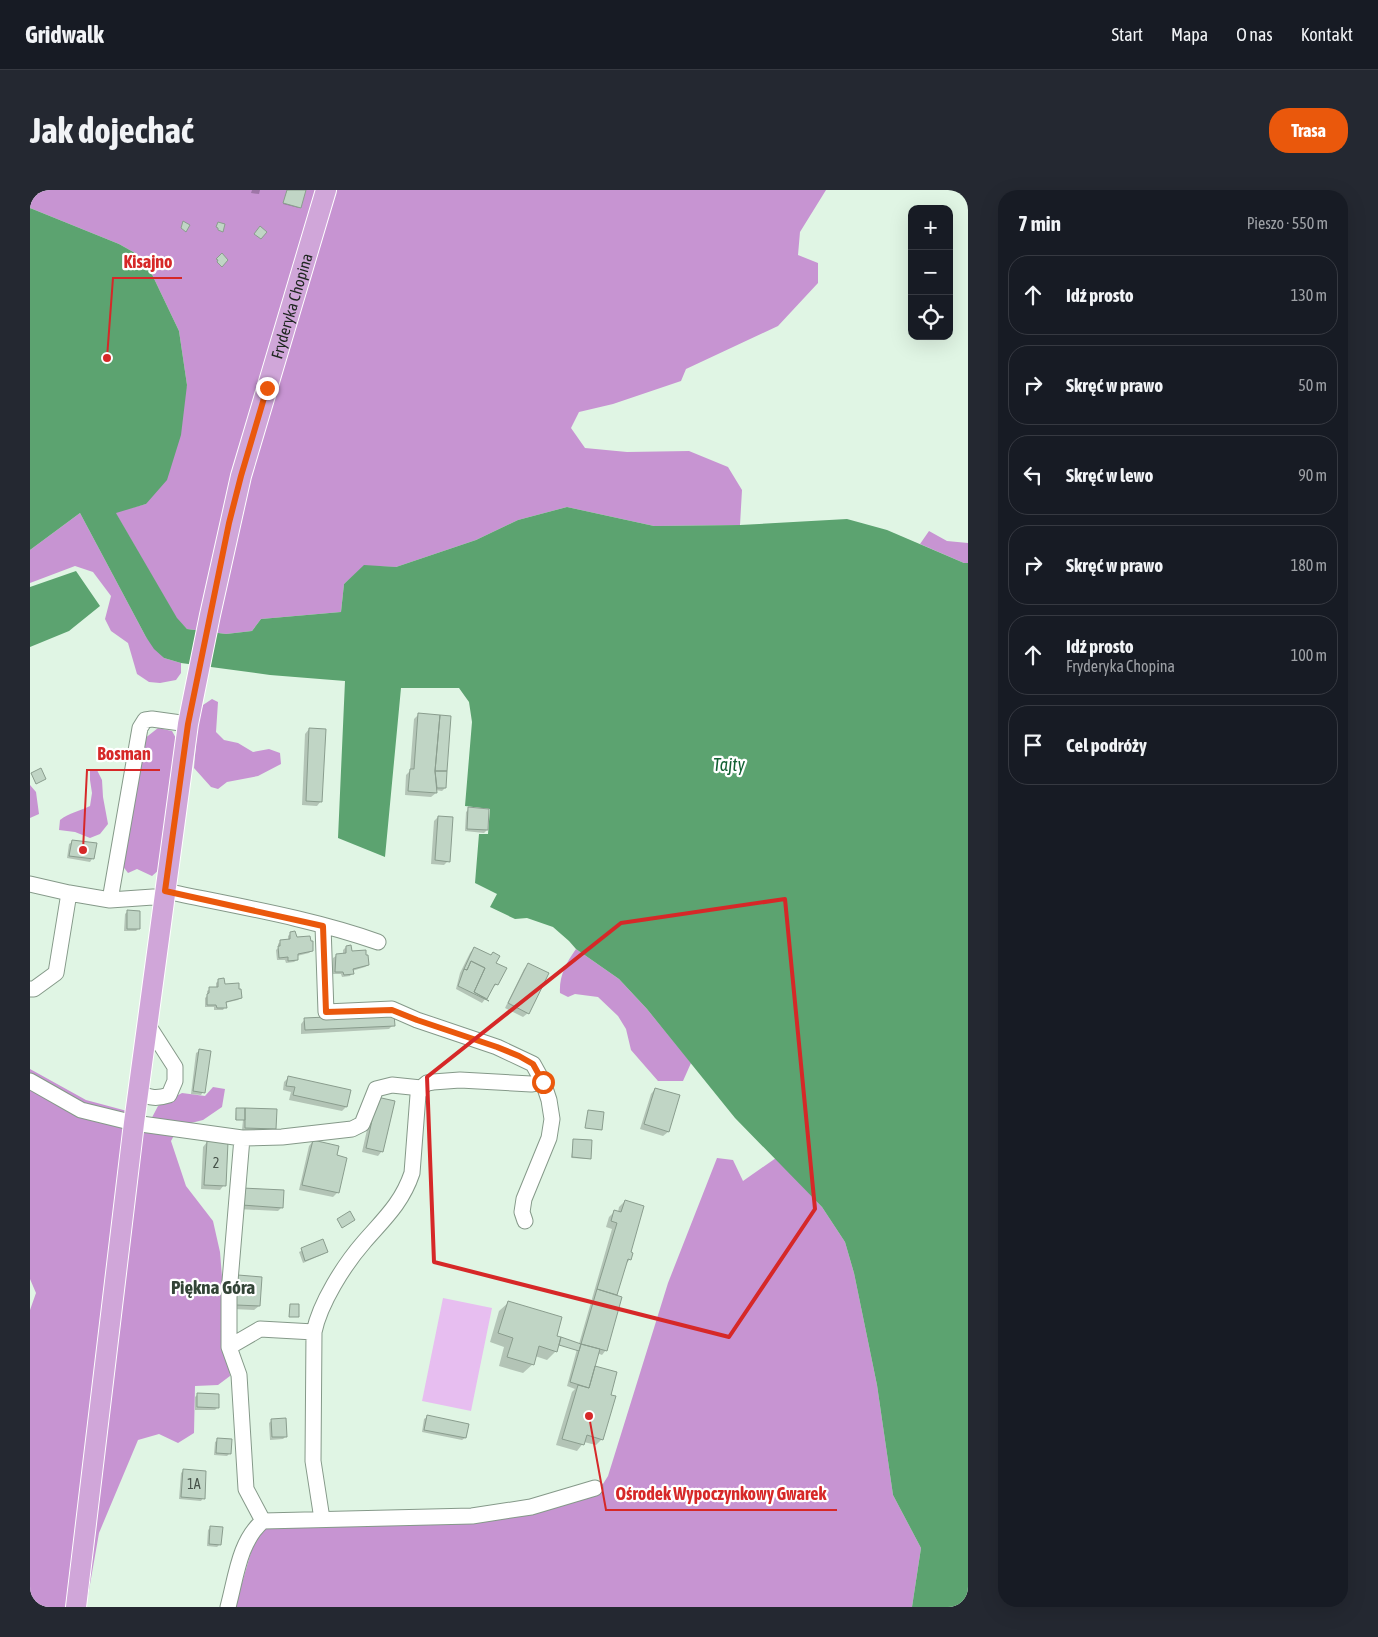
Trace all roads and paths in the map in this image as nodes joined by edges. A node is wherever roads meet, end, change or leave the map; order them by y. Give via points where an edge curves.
1 (326, 190) edge
2 (188, 724) junction
3 (30, 884) edge
4 (69, 894) junction
5 (165, 895) junction
6 (110, 900) junction
7 (323, 926) junction
8 (378, 942) dead end
9 (30, 989) edge
10 (148, 1025) junction
11 (30, 1081) edge
12 (543, 1082) junction
13 (421, 1088) junction
14 (139, 1093) junction
15 (134, 1123) junction
16 (242, 1138) junction
17 (525, 1221) dead end
18 (314, 1332) junction
19 (229, 1347) junction
20 (595, 1488) dead end
21 (322, 1519) junction
22 (263, 1521) junction
23 (76, 1607) edge
24 (228, 1607) edge

1 - 2 main road, Fryderyka Chopina via 241,476
2 - 5 main road, Fryderyka Chopina
2 - 6 street via 152,719 145,720 140,728
3 - 4 street
4 - 6 street
4 - 9 street via 56,973
5 - 6 street
5 - 7 street
5 - 10 main road, Fryderyka Chopina
7 - 8 street
7 - 12 street via 326,1012 392,1010 519,1056 533,1064
10 - 14 main road, Fryderyka Chopina
10 - 14 street via 175,1067 175,1081 169,1095 159,1099
11 - 15 street via 82,1110
12 - 13 street via 460,1080 427,1083
12 - 17 street via 552,1118 549,1138 524,1199 522,1212
13 - 16 street via 392,1085 376,1089 362,1124 352,1129 282,1138
13 - 18 street via 408,1185 381,1226 364,1243 330,1291 317,1316
14 - 15 main road, Fryderyka Chopina
15 - 16 street
15 - 23 main road, Fryderyka Chopina
16 - 19 street via 229,1293
18 - 19 street via 260,1329
18 - 21 street via 313,1461
19 - 22 street via 239,1375 246,1489
20 - 21 street via 531,1507 472,1516
21 - 22 street
22 - 24 street via 252,1530 244,1545

